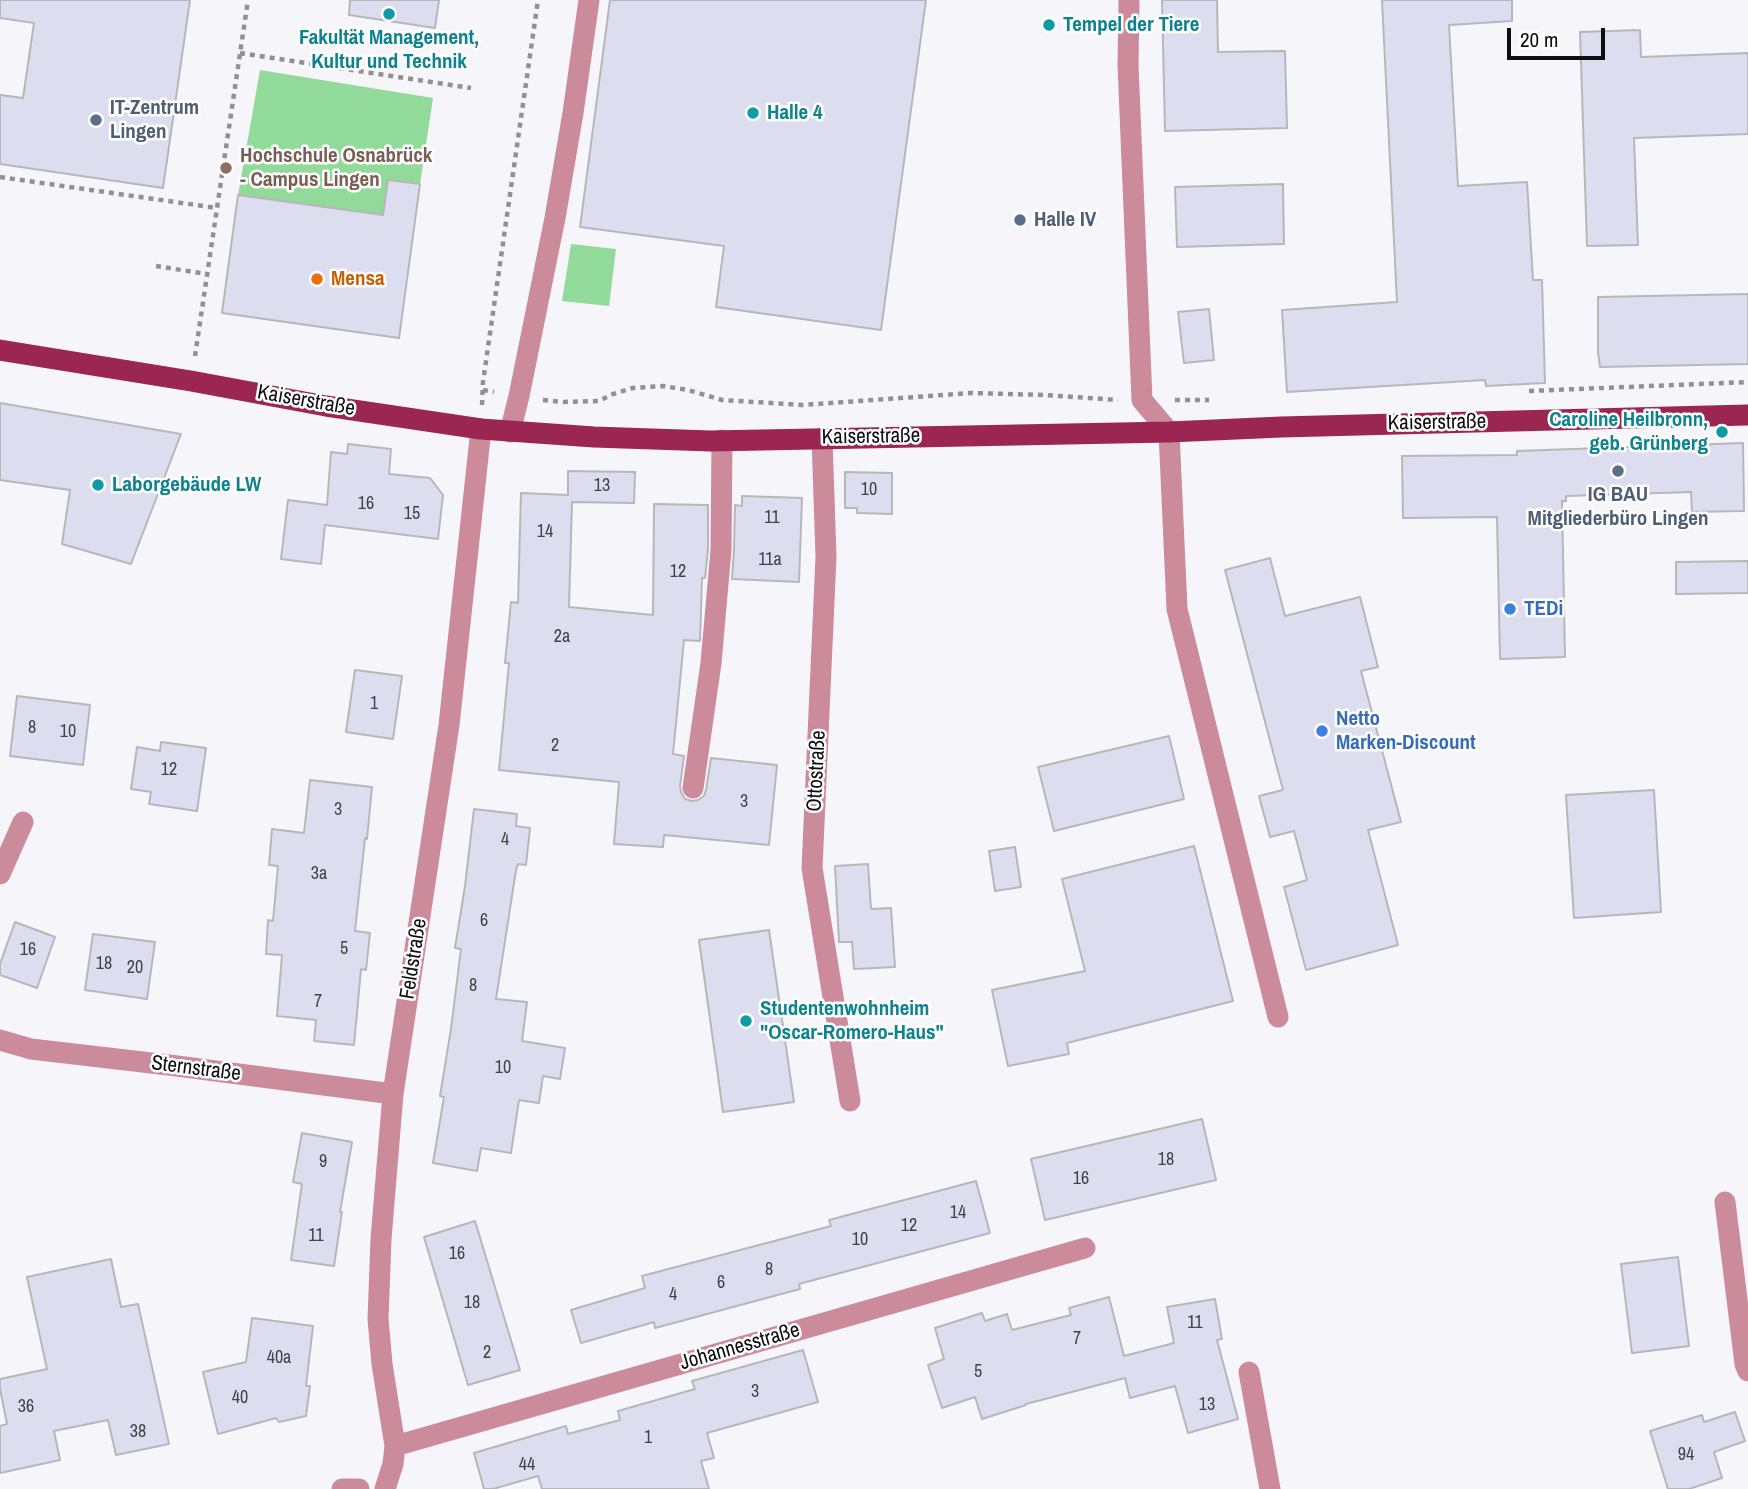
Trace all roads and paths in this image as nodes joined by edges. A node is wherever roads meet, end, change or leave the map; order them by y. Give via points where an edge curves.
1 (248, 0) edge
2 (538, 0) edge
3 (589, 0) edge
4 (1129, 0) edge
5 (240, 53) junction
6 (471, 88) dead end
7 (0, 177) edge
8 (217, 208) junction
9 (156, 266) dead end
10 (207, 274) junction
11 (0, 350) edge
12 (191, 381) junction
13 (1748, 415) edge
14 (481, 429) junction
15 (510, 432) junction
16 (1169, 432) junction
17 (822, 438) junction
18 (722, 440) junction
19 (693, 789) dead end
20 (23, 822) dead end
21 (0, 874) edge
22 (1279, 1017) dead end
23 (0, 1040) edge
24 (393, 1094) junction
25 (850, 1101) dead end
26 (1725, 1202) dead end
27 (1085, 1248) dead end
28 (1748, 1371) edge
29 (1249, 1372) dead end
30 (395, 1446) junction
31 (342, 1489) edge
32 (359, 1489) edge
33 (385, 1489) edge
34 (1270, 1489) edge

1 - 5 path
2 - 14 path via 483,382
3 - 15 street via 557,205
4 - 16 street via 1142,400
5 - 6 path
5 - 8 path
7 - 8 path
8 - 10 path
9 - 10 path
10 - 12 path
11 - 12 main road, Kaiserstraße
12 - 14 main road, Kaiserstraße
13 - 16 main road, Kaiserstraße
14 - 15 main road, Kaiserstraße
14 - 24 street, Feldstraße via 449,725
15 - 18 main road, Kaiserstraße
16 - 17 main road, Kaiserstraße
16 - 22 street via 1177,609
17 - 18 main road, Kaiserstraße
17 - 25 street, Ottostraße via 826,557 812,868
18 - 19 street via 721,550
20 - 21 street
23 - 24 street, Sternstraße via 31,1049
24 - 30 street, Feldstraße via 378,1319
26 - 28 street
27 - 30 street, Johannesstraße
29 - 34 street
30 - 33 street, Feldstraße
31 - 32 street

